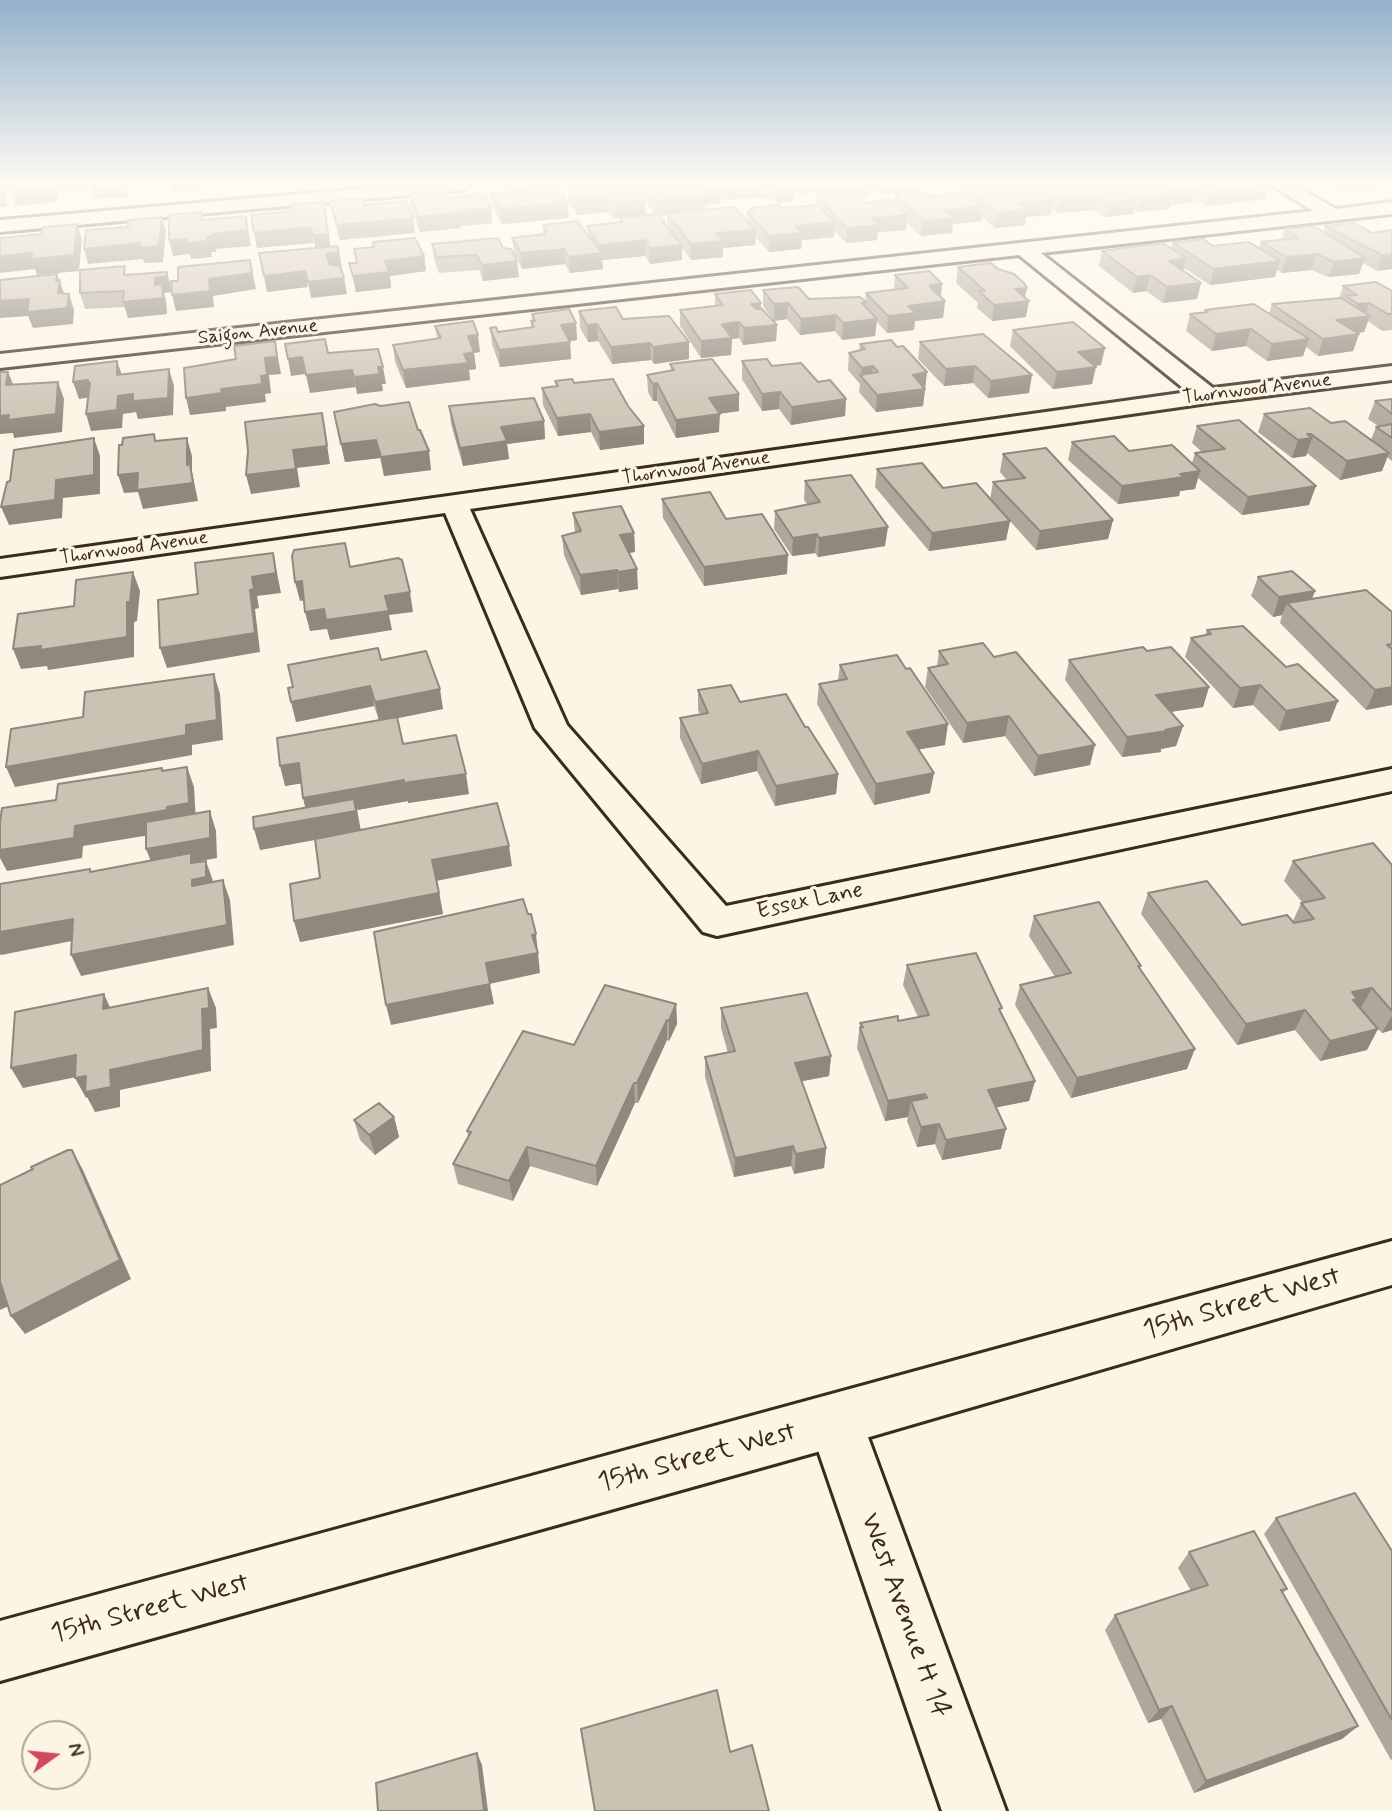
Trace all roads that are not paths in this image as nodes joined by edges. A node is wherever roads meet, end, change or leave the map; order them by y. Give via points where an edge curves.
1 (835, 270) edge
2 (1050, 270) edge
3 (0, 360) edge
4 (1392, 373) edge
5 (1208, 396) junction
6 (454, 503) junction
7 (0, 568) edge
8 (1392, 780) edge
9 (1392, 1263) edge
10 (835, 1421) junction
11 (0, 1651) edge
12 (974, 1811) edge

1 - 3 street, Saigon Avenue
2 - 5 street
4 - 5 street, Thornwood Avenue
5 - 6 street, Thornwood Avenue
6 - 7 street, Thornwood Avenue
6 - 8 street, Essex Lane via 552,727 717,922
9 - 10 street, 15th Street West
10 - 11 street, 15th Street West
10 - 12 street, West Avenue H 14

